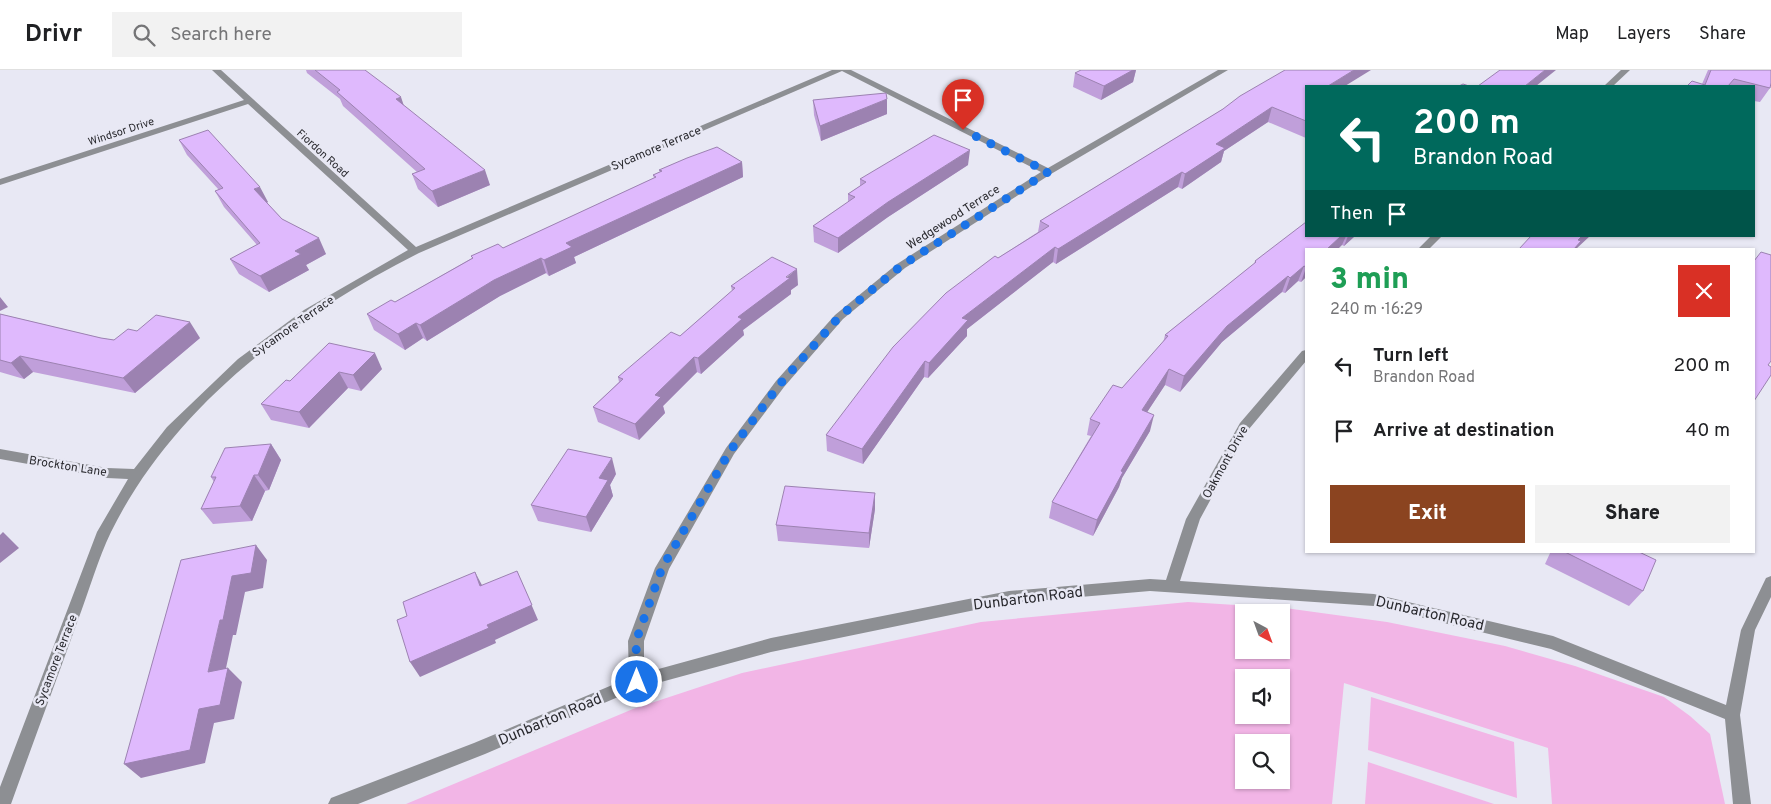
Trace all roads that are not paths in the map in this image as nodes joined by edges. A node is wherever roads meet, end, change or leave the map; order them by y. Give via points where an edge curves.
1 (216, 70) edge
2 (839, 70) edge
3 (845, 70) edge
4 (1224, 70) edge
5 (1626, 70) edge
6 (1609, 85) edge
7 (249, 101) junction
8 (1048, 172) junction
9 (0, 182) edge
10 (1436, 237) edge
11 (1424, 248) edge
12 (415, 251) junction
13 (1305, 355) edge
14 (0, 454) edge
15 (137, 474) junction
16 (1771, 582) edge
17 (1172, 585) junction
18 (637, 682) junction
19 (1732, 715) junction
20 (2, 804) edge
21 (337, 804) edge
22 (1742, 804) edge

1 - 7 street, Fiordon Road
2 - 12 street, Sycamore Terrace
3 - 8 street
4 - 8 street, Wedgewood Terrace
5 - 6 street
7 - 9 street, Windsor Drive
7 - 12 street, Fiordon Road
8 - 18 street, Wedgewood Terrace via 901,266 839,317 780,384 730,451 662,568 636,641
10 - 11 street
12 - 15 street, Sycamore Terrace via 308,312 242,362 171,430
13 - 17 street, Oakmont Drive via 1244,426 1193,519
14 - 15 street, Brockton Lane via 108,473
15 - 20 street, Sycamore Terrace via 104,532
16 - 19 street via 1748,630
17 - 18 street, Dunbarton Road via 1009,597 770,645
17 - 19 street, Dunbarton Road via 1374,600 1510,631 1553,643
18 - 21 street, Dunbarton Road via 479,749
19 - 22 street

